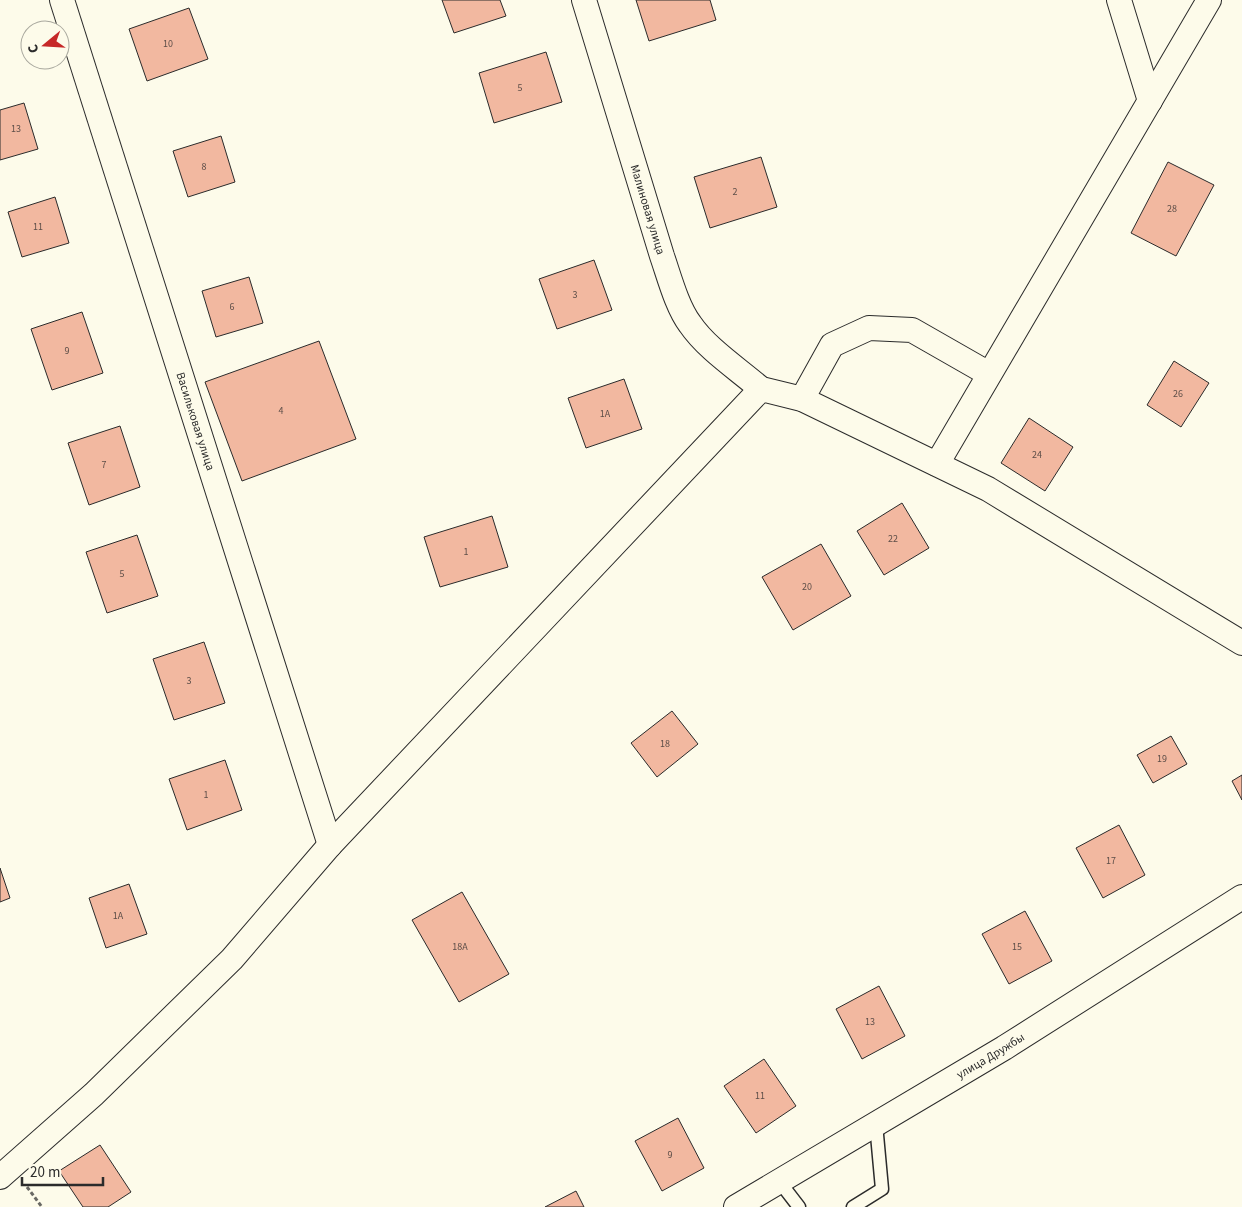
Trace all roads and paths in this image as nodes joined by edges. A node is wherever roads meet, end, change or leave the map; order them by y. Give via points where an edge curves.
1 (62, 0) edge
2 (584, 0) edge
3 (1119, 0) edge
4 (1209, 0) edge
5 (1150, 101) junction
6 (989, 374) junction
7 (761, 389) junction
8 (802, 399) junction
9 (937, 464) junction
10 (1242, 643) edge
11 (330, 845) junction
12 (1242, 897) edge
13 (876, 1124) junction
14 (0, 1177) edge
15 (779, 1181) junction
16 (736, 1207) edge
17 (799, 1207) edge
18 (853, 1207) edge

1 - 11 street, Васильковая улица
2 - 7 street, Малиновая улица via 662,256 689,323 705,342
3 - 5 street
4 - 5 street
5 - 6 street
6 - 8 street via 912,330 869,328 832,345
6 - 9 street
7 - 8 street
7 - 11 street
8 - 9 street
9 - 10 street via 988,489
11 - 14 street via 232,959 94,1094
12 - 13 street, улица Дружбы via 1004,1048
13 - 15 street, улица Дружбы
13 - 18 lane via 882,1189
15 - 16 street, улица Дружбы
15 - 17 lane

